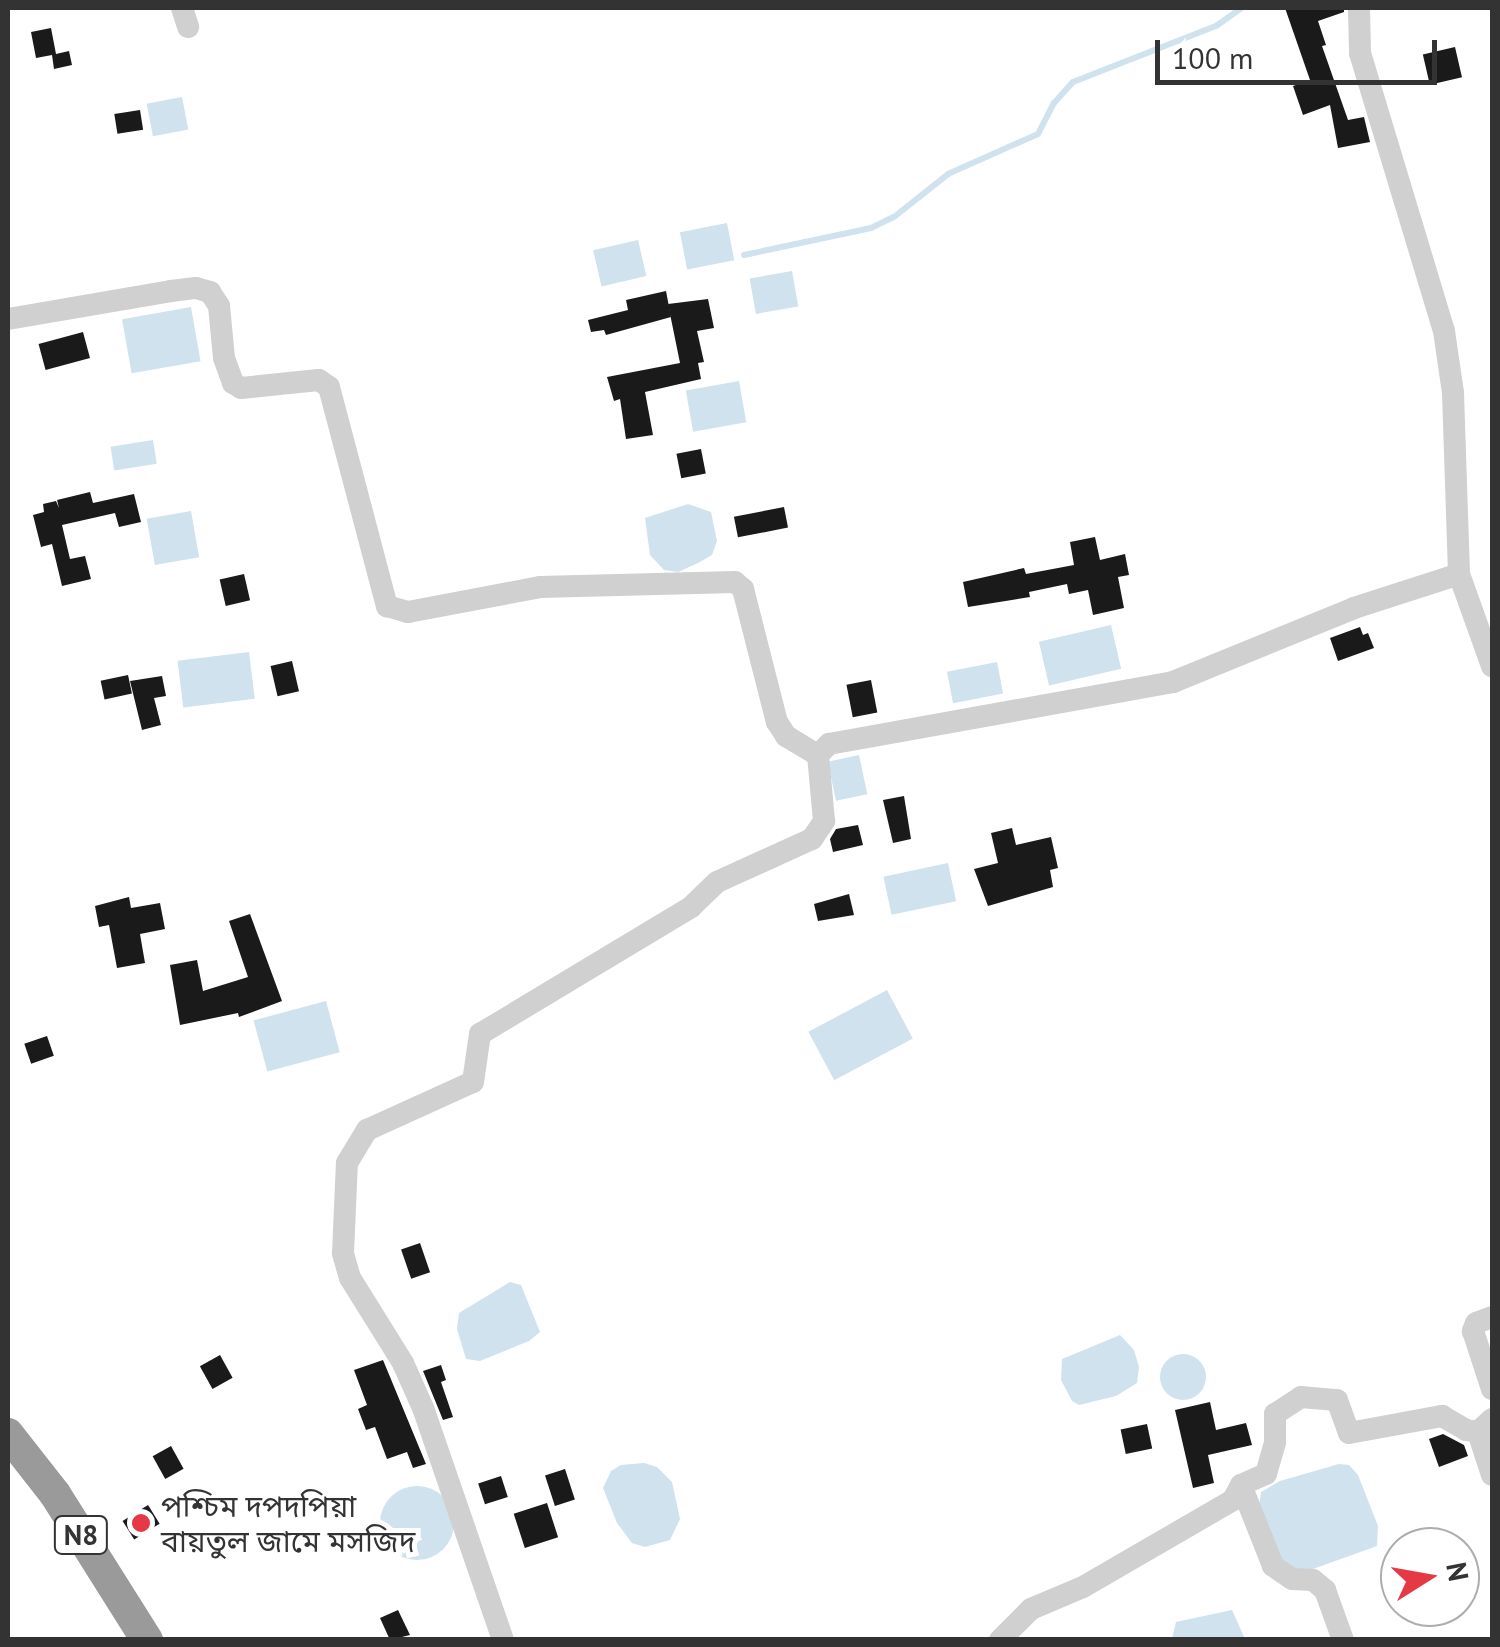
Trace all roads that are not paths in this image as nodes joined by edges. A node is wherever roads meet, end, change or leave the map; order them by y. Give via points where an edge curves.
1 (1359, 8) edge
2 (8, 319) edge
3 (1458, 574) junction
4 (1492, 666) edge
5 (818, 755) junction
6 (1492, 1316) edge
7 (1492, 1388) edge
8 (1485, 1426) edge
9 (8, 1434) edge
10 (1492, 1475) edge
11 (1241, 1485) junction
12 (148, 1640) edge
13 (503, 1640) edge
14 (1000, 1640) edge
15 (1343, 1640) edge

1 - 3 street via 1360,53 1444,331 1453,393
2 - 5 street via 196,288 210,292 219,306 233,382 241,388 318,380 330,387 387,606 395,612 540,587 735,582 743,589 778,722 786,736
3 - 4 street
3 - 5 street via 1354,608 1173,682 829,744
5 - 13 street via 824,821 812,839 716,882 690,907 480,1034 473,1082 367,1130 347,1163 343,1253 350,1278 423,1408
6 - 7 street via 1473,1330
8 - 10 street
8 - 11 street via 1466,1430 1442,1416 1349,1433 1337,1400 1301,1397 1275,1414 1266,1474
9 - 12 highway, N8 via 55,1494
11 - 14 street via 1233,1500 1031,1609
11 - 15 street via 1273,1566 1325,1590

